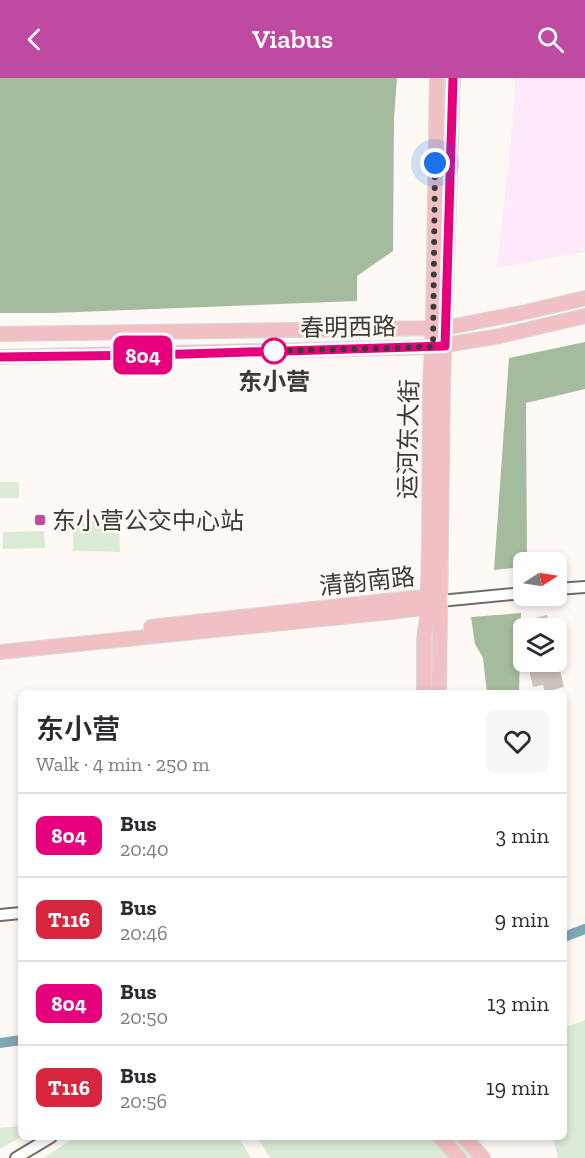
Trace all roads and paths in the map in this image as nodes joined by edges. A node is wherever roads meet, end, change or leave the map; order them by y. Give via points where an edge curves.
1 (437, 78) edge
2 (453, 78) edge
3 (585, 298) edge
4 (585, 315) edge
5 (439, 328) junction
6 (0, 334) edge
7 (439, 347) junction
8 (0, 357) edge
9 (585, 587) edge
10 (567, 588) edge
11 (513, 593) edge
12 (432, 601) junction
13 (0, 643) edge
14 (0, 652) edge
15 (424, 690) edge
16 (440, 690) edge
17 (18, 913) edge
18 (0, 915) edge
19 (46, 1140) edge
20 (443, 1140) edge
21 (467, 1140) edge
22 (16, 1158) edge
23 (459, 1158) edge
24 (483, 1158) edge

1 - 5 main road, 运河东大街
2 - 5 main road, 运河东大街
3 - 5 main road, 春明西路
4 - 7 main road, 春明西路
5 - 6 main road, 春明西路
5 - 7 main road, 运河东大街
7 - 8 main road, 春明西路
7 - 12 main road, 运河东大街
9 - 10 street
11 - 12 street
12 - 13 main road, 清韵南路
12 - 14 main road, 清韵南路 via 391,612
12 - 15 main road, 运河东大街 via 424,640
12 - 16 main road, 运河东大街
17 - 18 street
19 - 22 street
20 - 23 main road
21 - 24 main road

